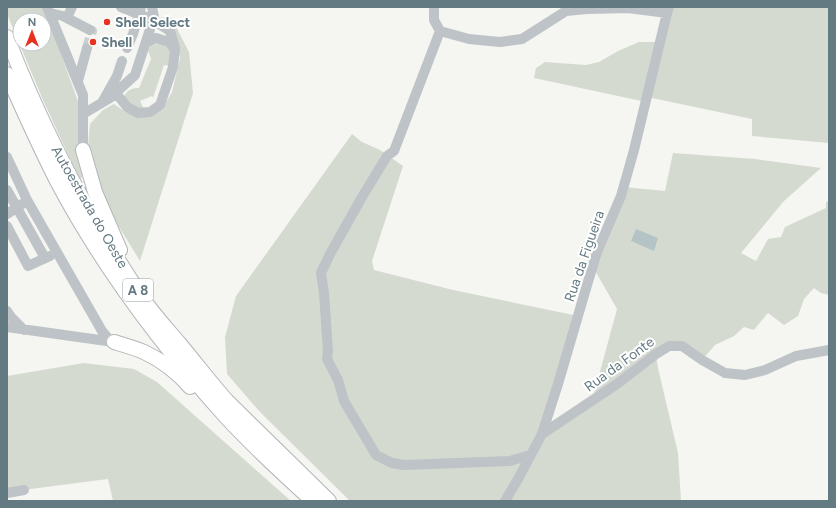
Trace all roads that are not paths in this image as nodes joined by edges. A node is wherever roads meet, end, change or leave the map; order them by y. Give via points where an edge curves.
1 (72, 7) edge
2 (121, 7) edge
3 (152, 7) edge
4 (434, 7) edge
5 (49, 10) edge
6 (668, 10) edge
7 (140, 11) edge
8 (66, 18) junction
9 (153, 20) junction
10 (90, 30) dead end
11 (440, 32) junction
12 (7, 37) edge
13 (146, 43) junction
14 (87, 48) tunnel mouth
15 (127, 48) dead end
16 (175, 50) junction
17 (122, 61) dead end
18 (7, 74) edge
19 (78, 81) junction
20 (116, 93) junction
21 (102, 103) junction
22 (83, 114) junction
23 (83, 150) joint
24 (7, 157) edge
25 (11, 173) edge
26 (7, 190) edge
27 (27, 200) junction
28 (16, 208) junction
29 (7, 214) edge
30 (7, 226) edge
31 (57, 253) junction
32 (45, 258) junction
33 (137, 288) junction
34 (7, 311) edge
35 (7, 327) edge
36 (24, 330) junction
37 (114, 342) junction
38 (829, 350) edge
39 (227, 418) junction
40 (542, 434) junction
41 (530, 455) junction
42 (24, 490) dead end
43 (7, 493) edge
44 (313, 501) edge
45 (329, 501) edge
46 (505, 501) edge

1 - 8 street
2 - 7 street
3 - 9 street
4 - 11 street via 434,20
5 - 8 street
5 - 19 street
6 - 11 street via 628,8 566,11 522,39 500,42 469,40
6 - 40 street, Rua da Figueira via 621,196 598,252
7 - 9 street
7 - 15 street
8 - 10 street
9 - 13 street
9 - 16 street via 170,32
11 - 41 street via 394,151 387,156 362,197 321,273 327,359 338,380 344,401 376,455 392,463 510,461
12 - 33 highway, Autoestrada do Oeste / A 8 via 56,150 99,228
13 - 16 street via 156,38 169,42
13 - 20 street via 135,75
14 - 19 street
16 - 20 street via 173,67 160,105 150,112 138,113 127,107
17 - 21 street
18 - 39 highway, Autoestrada do Oeste / A 8 via 57,181 105,261 139,311
19 - 22 street via 83,94
20 - 21 street
21 - 22 street
22 - 23 street
23 - 33 highway via 95,192
24 - 25 street
25 - 27 street
26 - 28 street
27 - 28 street
27 - 31 street
28 - 29 street
28 - 32 street
30 - 32 street via 28,266
31 - 32 street
31 - 37 street via 102,331
33 - 45 highway, Autoestrada do Oeste / A 8 via 147,304 227,401
34 - 36 street via 10,318
35 - 36 street
36 - 37 street
37 - 39 highway via 144,352 157,360 185,381 208,408
38 - 40 street, Rua da Fonte via 796,356 765,370 745,375 725,373 682,346 669,346
39 - 44 highway, Autoestrada do Oeste / A 8
40 - 41 street, Rua da Figueira
41 - 46 street, Rua da Figueira
42 - 43 street

